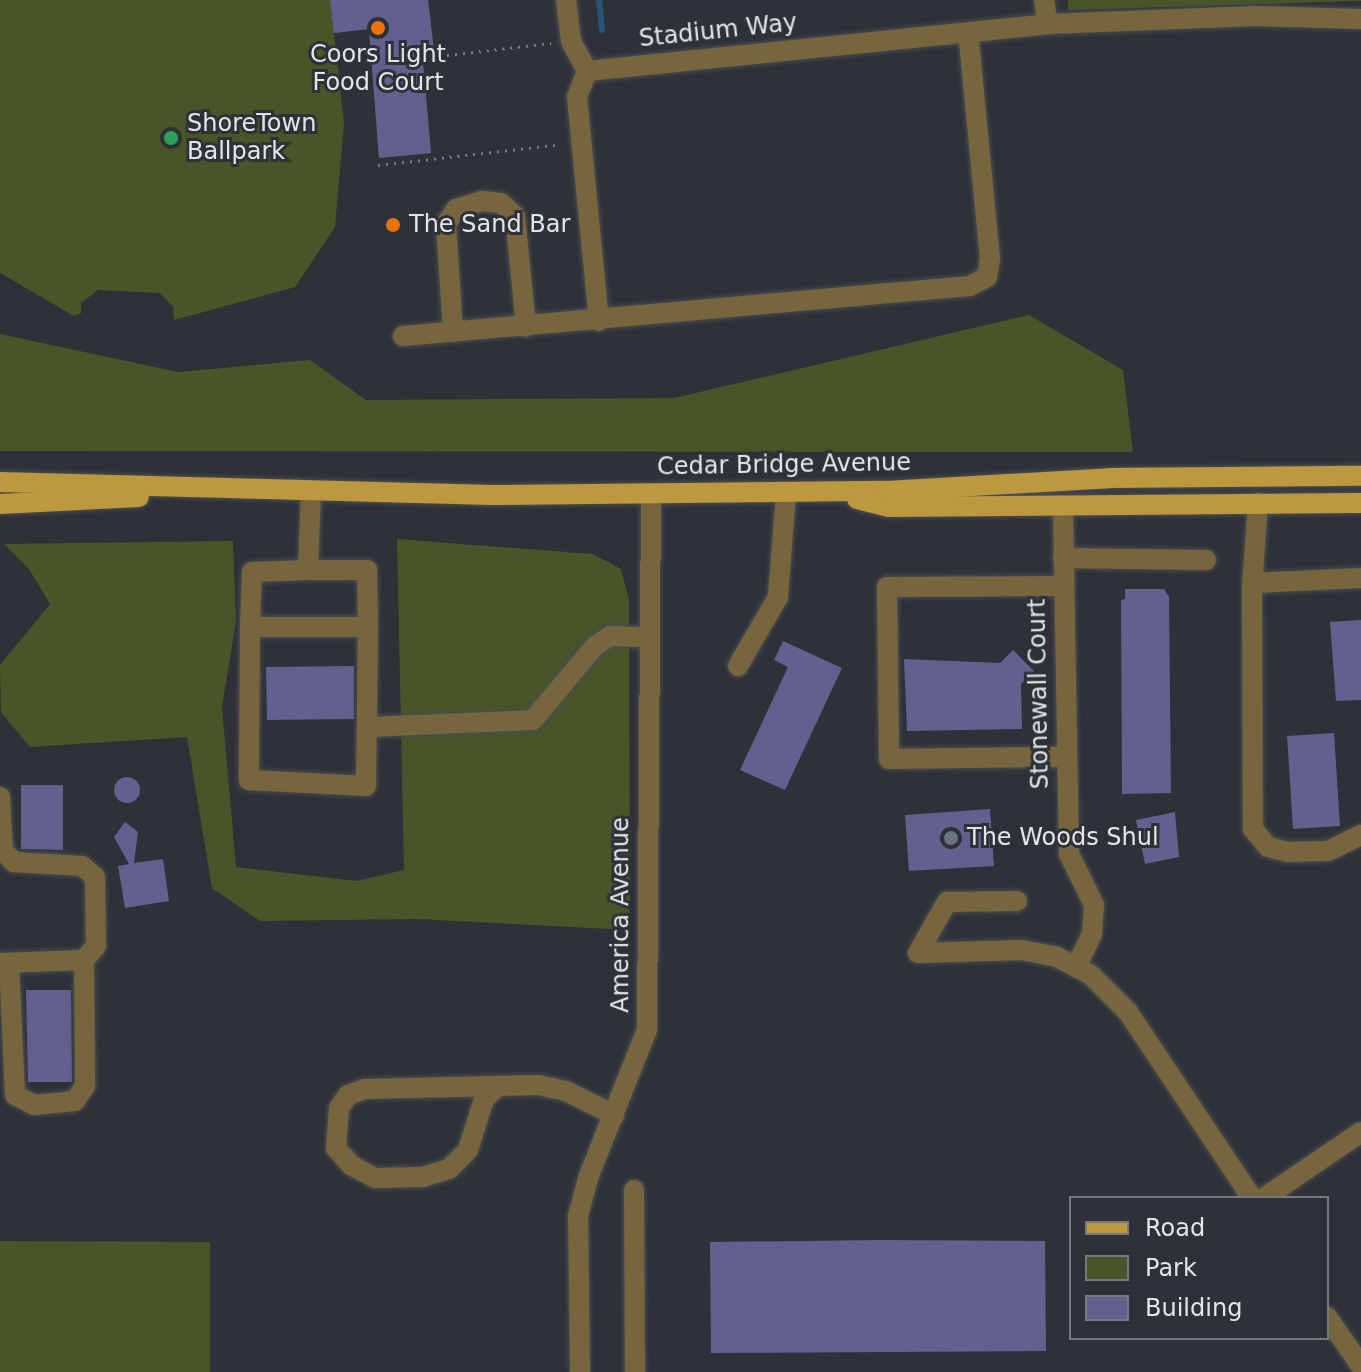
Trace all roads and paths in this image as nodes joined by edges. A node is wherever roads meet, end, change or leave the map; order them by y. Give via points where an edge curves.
1 (566, 0) edge
2 (1044, 0) edge
3 (1361, 19) edge
4 (1048, 24) junction
5 (968, 32) junction
6 (571, 41) junction
7 (423, 58) dead end
8 (587, 71) junction
9 (581, 142) junction
10 (378, 165) dead end
11 (599, 321) junction
12 (526, 326) junction
13 (453, 332) junction
14 (403, 336) dead end
15 (1361, 476) edge
16 (0, 482) edge
17 (207, 489) junction
18 (311, 492) junction
19 (786, 492) junction
20 (825, 492) junction
21 (651, 494) junction
22 (1258, 503) junction
23 (1361, 503) edge
24 (0, 504) edge
25 (1063, 508) junction
26 (1063, 558) junction
27 (1206, 560) dead end
28 (308, 570) junction
29 (1361, 578) edge
30 (1253, 583) junction
31 (1063, 586) junction
32 (250, 627) junction
33 (368, 627) junction
34 (647, 637) junction
35 (738, 666) dead end
36 (367, 727) junction
37 (1064, 757) junction
38 (0, 797) edge
39 (1361, 835) edge
40 (1017, 901) dead end
41 (84, 960) junction
42 (4, 963) edge
43 (1076, 967) junction
44 (498, 1086) junction
45 (614, 1115) junction
46 (1361, 1132) edge
47 (634, 1190) dead end
48 (1251, 1196) edge
49 (1267, 1196) edge
50 (1329, 1320) edge
51 (1361, 1366) edge
52 (580, 1372) edge
53 (635, 1372) edge

1 - 6 street
2 - 4 street
3 - 4 street, Stadium Way via 1256,16
4 - 5 street, Stadium Way
5 - 8 street, Stadium Way
5 - 11 street via 990,259 987,277 970,286
6 - 7 path
6 - 8 street
8 - 9 street via 577,97
9 - 10 path
9 - 11 street
11 - 12 street
12 - 13 street
12 - 13 street via 519,228 501,203 482,201 456,209 446,224
13 - 14 street
15 - 20 main road, Cedar Bridge Avenue via 1110,478
16 - 17 main road, Cedar Bridge Avenue
17 - 18 main road, Cedar Bridge Avenue
17 - 24 main road, Cedar Bridge Avenue via 95,502
18 - 21 main road, Cedar Bridge Avenue
18 - 28 street
19 - 20 main road, Cedar Bridge Avenue
19 - 21 main road, Cedar Bridge Avenue
19 - 35 street via 778,597
20 - 25 main road via 889,507
21 - 34 street, America Avenue
22 - 23 main road
22 - 25 main road
22 - 30 street
25 - 26 street, Stonewall Court
26 - 27 street
26 - 31 street, Stonewall Court
28 - 32 street via 252,572
28 - 33 street via 367,570
29 - 30 street
30 - 39 street via 1253,829 1268,847 1288,852 1328,851
31 - 37 street, Stonewall Court
31 - 37 street via 887,587 889,759
32 - 33 street
32 - 36 street via 249,780 366,786
33 - 36 street
34 - 36 street via 610,636 594,647 533,720
34 - 45 street, America Avenue via 647,1030
37 - 43 street, Stonewall Court via 1069,854 1094,905 1092,934
38 - 41 street via 3,851 14,862 82,866 95,877 96,946
40 - 43 street via 947,902 918,953 1022,950
41 - 42 street
41 - 42 street via 85,1086 67,1104 25,1103 12,1089
43 - 48 street via 1128,1012
44 - 44 street via 365,1089 348,1095 339,1108 336,1148 352,1166 375,1178 423,1177 449,1169 468,1150 484,1099
44 - 45 street via 566,1091
45 - 52 street, America Avenue via 578,1216
46 - 49 street
47 - 53 street
50 - 51 street

